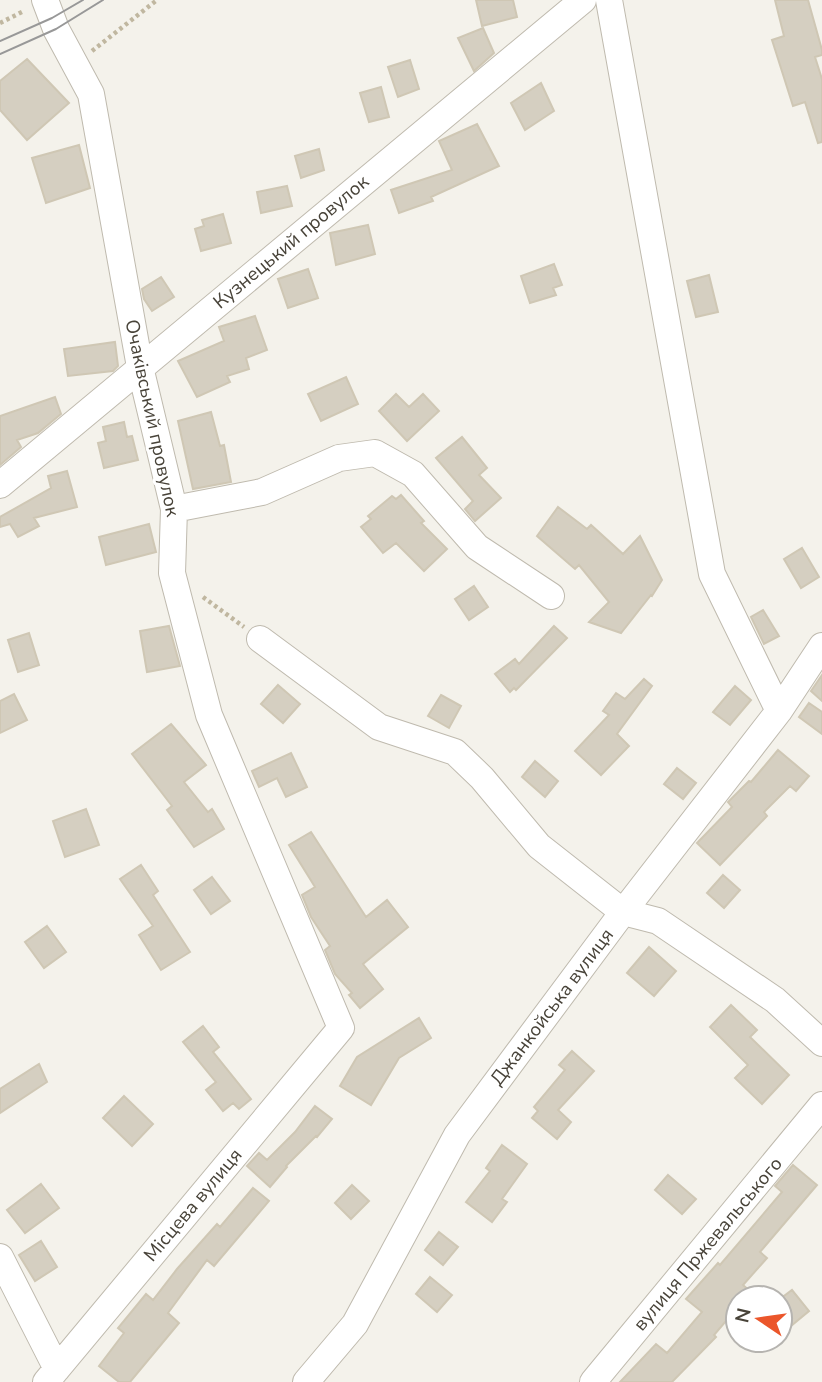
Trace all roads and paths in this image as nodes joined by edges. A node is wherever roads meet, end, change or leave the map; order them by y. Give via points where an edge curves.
1 (45, 0) edge
2 (157, 0) edge
3 (583, 0) edge
4 (609, 0) edge
5 (74, 65) junction
6 (140, 367) junction
7 (0, 485) edge
8 (174, 509) junction
9 (172, 573) junction
10 (551, 596) dead end
11 (253, 634) joint
12 (822, 646) edge
13 (779, 711) junction
14 (623, 912) junction
15 (341, 1028) joint
16 (822, 1043) edge
17 (822, 1105) edge
18 (0, 1257) edge
19 (51, 1375) edge
20 (306, 1382) edge
21 (593, 1382) edge

1 - 5 street, Очаківський провулок
2 - 5 path
3 - 6 street, Кузнецький провулок
4 - 13 street via 712,574
5 - 6 street, Очаківський провулок via 91,94
6 - 7 street, Кузнецький провулок
6 - 8 street, Очаківський провулок
8 - 9 street, Очаківський провулок
8 - 10 street via 262,492 339,458 375,453 413,474 477,547
9 - 11 path
9 - 15 street, Очаківський провулок via 209,715
11 - 14 street via 379,727 455,752 539,846
12 - 13 street, Джанкойська вулиця
13 - 14 street, Джанкойська вулиця
14 - 16 street via 658,921 775,1000
14 - 20 street, Джанкойська вулиця via 457,1135 355,1324
15 - 19 street, Місцева вулиця
17 - 21 street, вулиця Пржевальського
18 - 19 street

